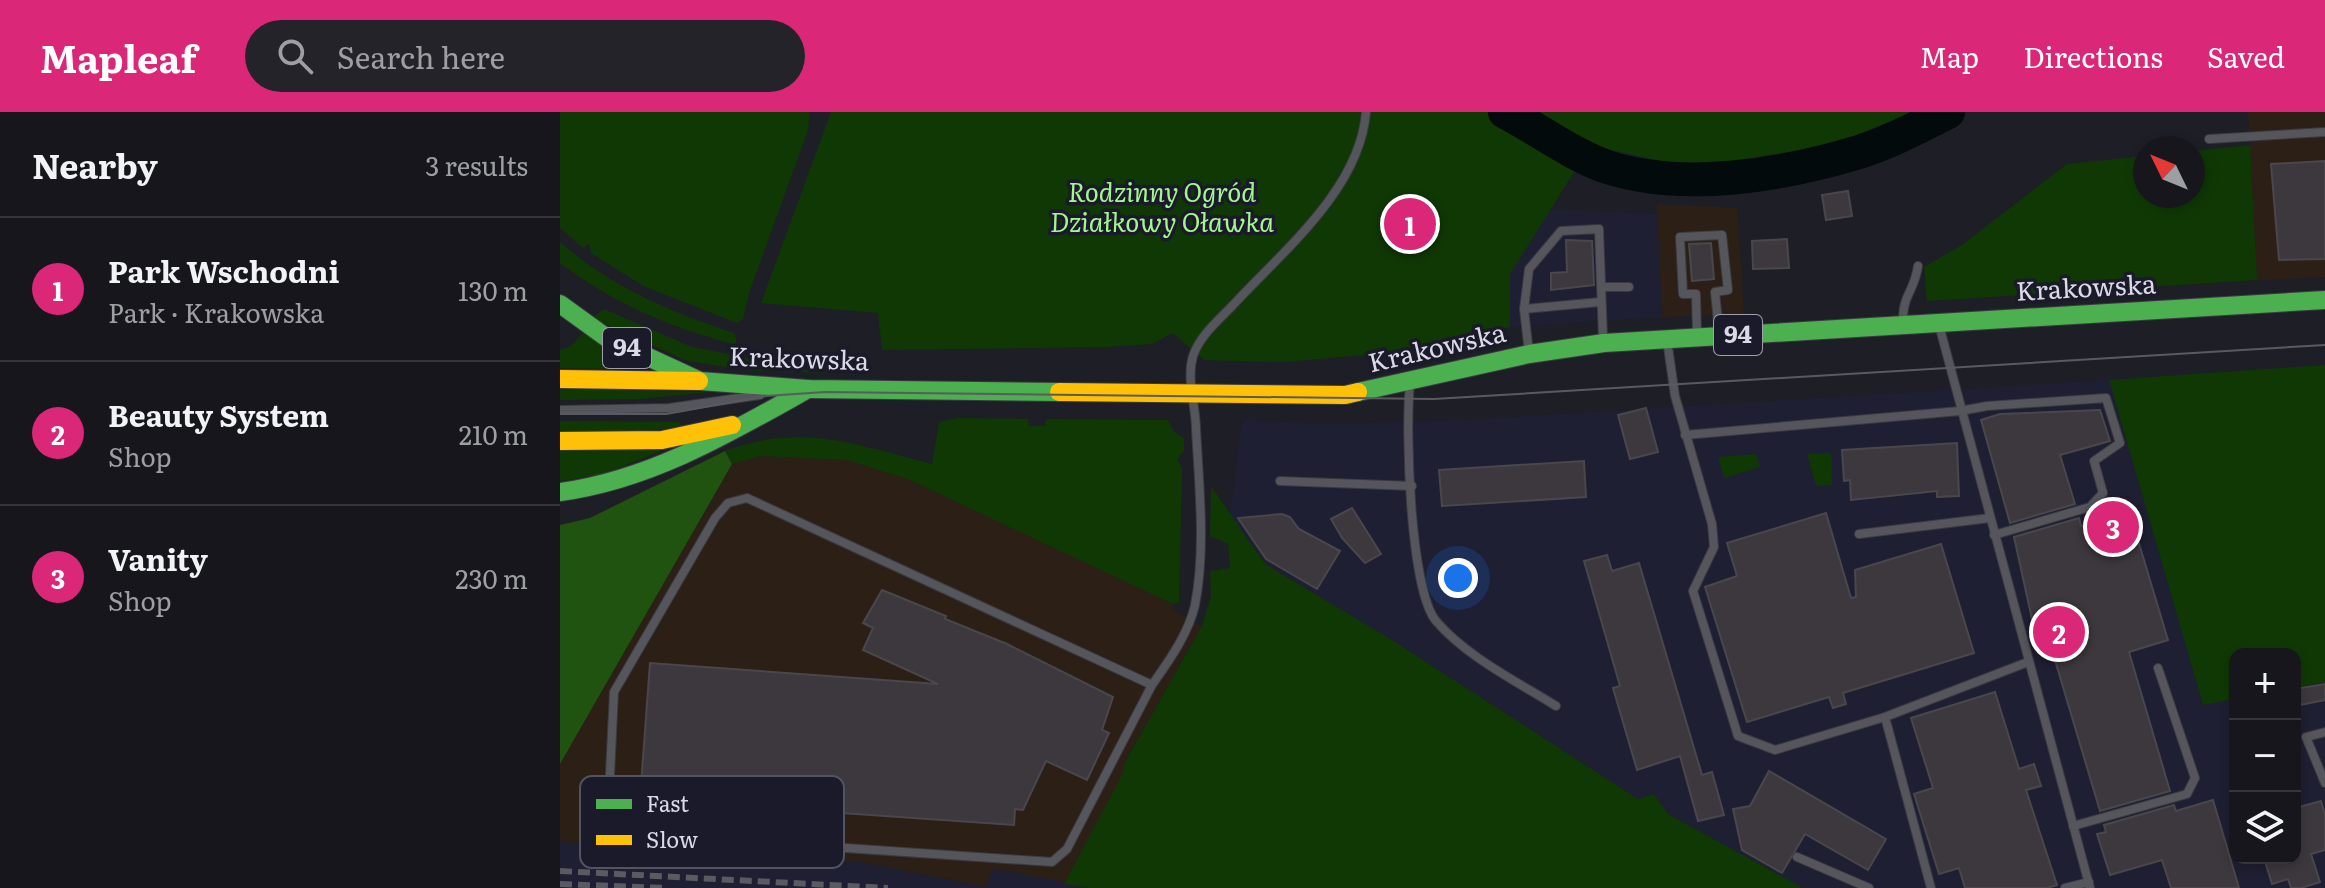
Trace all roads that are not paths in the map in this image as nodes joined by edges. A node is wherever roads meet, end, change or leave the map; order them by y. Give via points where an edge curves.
1 (1366, 112) edge
2 (2325, 132) edge
3 (2209, 139) dead end
4 (1918, 266) dead end
5 (1602, 287) junction
6 (1629, 287) dead end
7 (1715, 292) junction
8 (1696, 294) junction
9 (2325, 300) edge
10 (1600, 302) junction
11 (560, 304) edge
12 (1524, 309) junction
13 (1938, 323) junction
14 (1903, 325) junction
15 (1719, 337) junction
16 (1696, 338) junction
17 (1667, 339) junction
18 (1604, 343) junction
19 (1529, 354) junction
20 (560, 379) edge
21 (1411, 380) junction
22 (700, 381) junction
23 (808, 389) junction
24 (1193, 393) junction
25 (560, 410) edge
26 (1960, 411) junction
27 (749, 421) junction
28 (1685, 435) junction
29 (560, 441) edge
30 (1280, 481) dead end
31 (1412, 486) junction
32 (560, 492) edge
33 (1990, 518) junction
34 (1859, 534) dead end
35 (1994, 535) junction
36 (2028, 662) junction
37 (2158, 668) dead end
38 (1152, 685) junction
39 (1556, 706) dead end
40 (1885, 717) junction
41 (2325, 732) edge
42 (610, 776) edge
43 (2325, 783) edge
44 (2073, 826) junction
45 (844, 848) edge
46 (1797, 857) dead end
47 (2090, 885) edge
48 (1869, 888) edge
49 (1931, 888) edge
50 (2065, 888) edge

1 - 24 lane via 1356,152 1341,181 1204,336 1194,355
2 - 3 lane
4 - 14 lane via 1915,285 1902,301
5 - 6 lane
5 - 10 lane
5 - 12 lane via 1599,229 1561,231 1529,269
7 - 8 lane
7 - 8 lane via 1728,290 1722,235 1680,237 1683,294
7 - 15 lane
8 - 16 lane
9 - 13 main road, Krakowska / 94
10 - 12 lane
10 - 18 lane
11 - 22 main road, 94 via 607,338
12 - 19 lane
13 - 14 main road, Krakowska / 94
13 - 26 lane
14 - 15 main road, Krakowska / 94
15 - 16 main road, Krakowska / 94
16 - 17 main road, Krakowska / 94
17 - 18 main road, Krakowska / 94
17 - 28 lane
18 - 19 main road, Krakowska / 94
19 - 21 main road, Krakowska / 94
20 - 22 main road, Krakowska
21 - 24 main road, Krakowska / 94 via 1345,395
21 - 31 lane
22 - 23 main road, Krakowska / 94
23 - 24 main road, Krakowska / 94
23 - 25 lane via 669,408
23 - 27 main road, 94
24 - 38 lane via 1199,547 1195,606
26 - 28 lane
26 - 33 lane
26 - 35 lane via 2106,398 2120,443 2094,461 2103,493 2090,507
27 - 29 main road via 662,440
27 - 32 main road, 94 via 626,478
28 - 40 lane via 1714,547 1693,591 1738,736 1775,750
30 - 31 lane
31 - 39 lane via 1420,587 1434,619 1473,653
33 - 34 lane
33 - 35 lane
35 - 36 lane
36 - 40 lane
36 - 44 lane
37 - 44 lane via 2195,778 2187,794
38 - 42 lane via 747,498 728,503 715,518 614,692
38 - 45 lane via 1067,849 1052,862
40 - 49 lane
41 - 43 lane via 2306,737
44 - 47 lane
46 - 48 lane
47 - 50 lane

